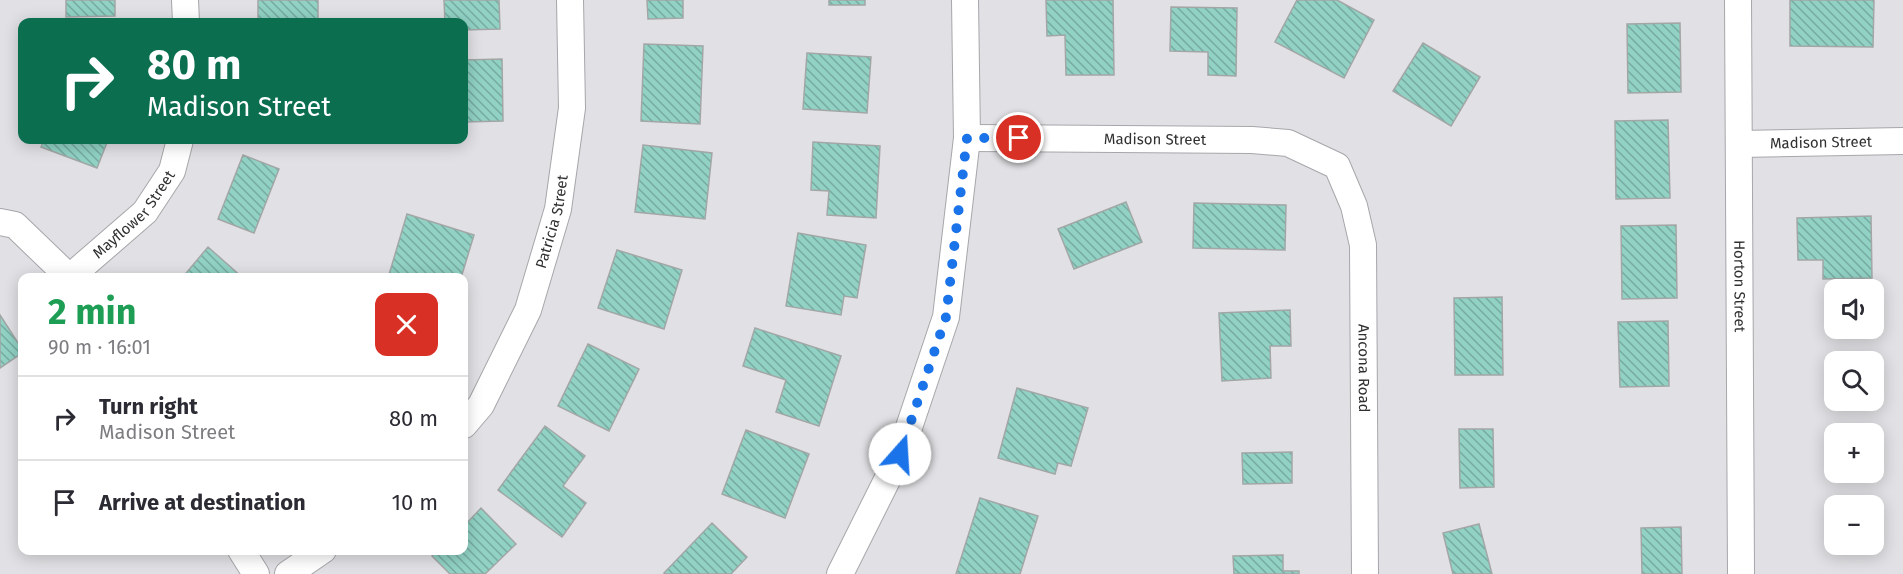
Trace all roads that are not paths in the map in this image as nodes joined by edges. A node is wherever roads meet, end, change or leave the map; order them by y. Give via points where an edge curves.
1 (186, 0) edge
2 (570, 0) edge
3 (965, 0) edge
4 (1738, 0) edge
5 (186, 18) edge
6 (967, 138) junction
7 (1903, 141) edge
8 (179, 144) edge
9 (1740, 144) junction
10 (1337, 166) joint
11 (0, 222) edge
12 (66, 273) edge
13 (75, 273) edge
14 (468, 421) edge
15 (244, 555) edge
16 (316, 555) edge
17 (256, 574) edge
18 (288, 574) edge
19 (840, 574) edge
20 (1365, 574) edge
21 (1741, 574) edge

1 - 5 street
2 - 14 street, Patricia Street via 572,108 558,209 528,310 481,405
3 - 6 street
4 - 9 street, Horton Street
6 - 10 street, Madison Street via 1252,140 1288,143
6 - 19 street via 946,317 900,454
7 - 9 street, Madison Street
8 - 13 street, Mayflower Street via 172,171 145,212
9 - 21 street, Horton Street
10 - 20 street, Ancona Road via 1354,206 1363,245
11 - 12 street via 15,225
15 - 17 street
16 - 18 street

